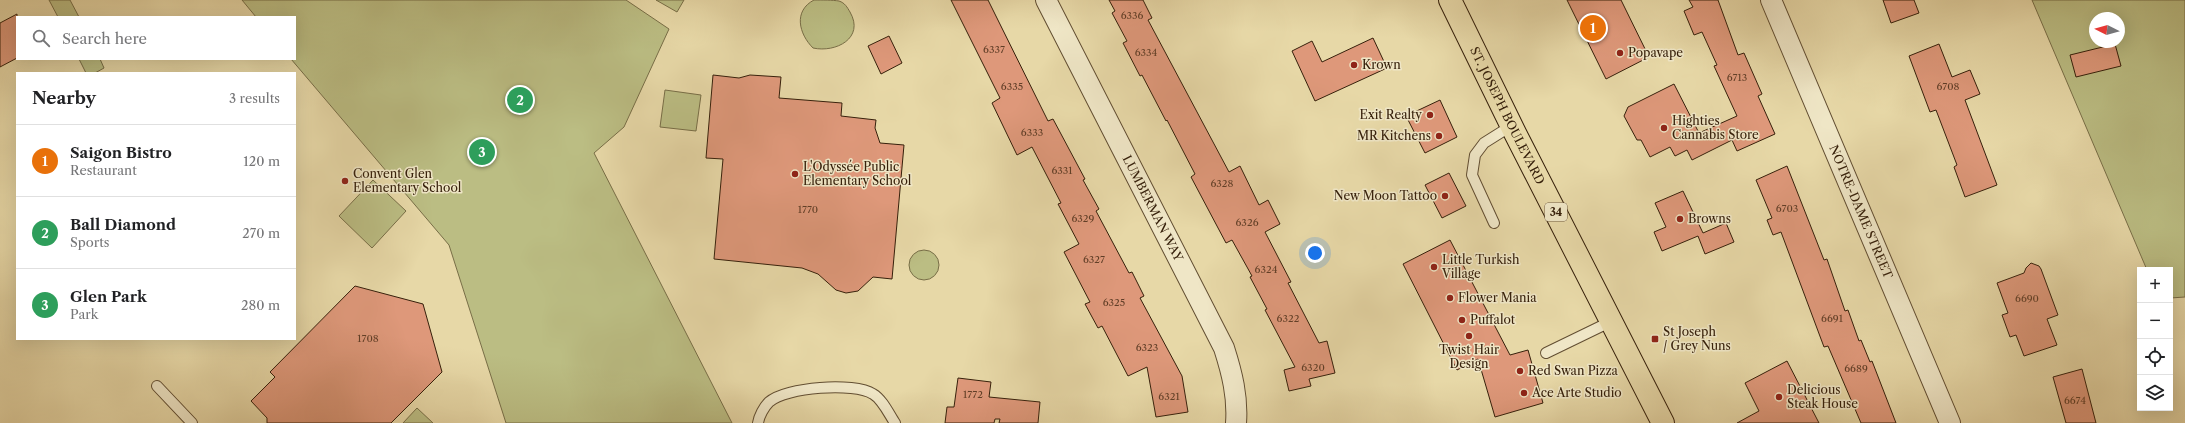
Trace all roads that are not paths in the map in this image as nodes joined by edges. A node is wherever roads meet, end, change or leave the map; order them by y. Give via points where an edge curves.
1 (1046, 0) edge
2 (1450, 0) edge
3 (1771, 0) edge
4 (1512, 126) junction
5 (1494, 223) dead end
6 (1612, 321) junction
7 (1546, 353) dead end
8 (157, 386) dead end
9 (192, 423) edge
10 (758, 423) edge
11 (895, 423) edge
12 (1236, 423) edge
13 (1663, 423) edge
14 (1950, 423) edge

1 - 12 street, LUMBERMAN WAY via 1224,348 1233,378
2 - 4 main road, ST. JOSEPH BOULEVARD / 34
3 - 14 street, NOTRE-DAME STREET
4 - 5 lane via 1484,143 1475,155 1472,175
4 - 6 main road, ST. JOSEPH BOULEVARD / 34
6 - 7 lane
6 - 13 main road, ST. JOSEPH BOULEVARD / 34
8 - 9 lane
10 - 11 lane via 758,418 770,402 785,395 808,389 838,386 873,393

